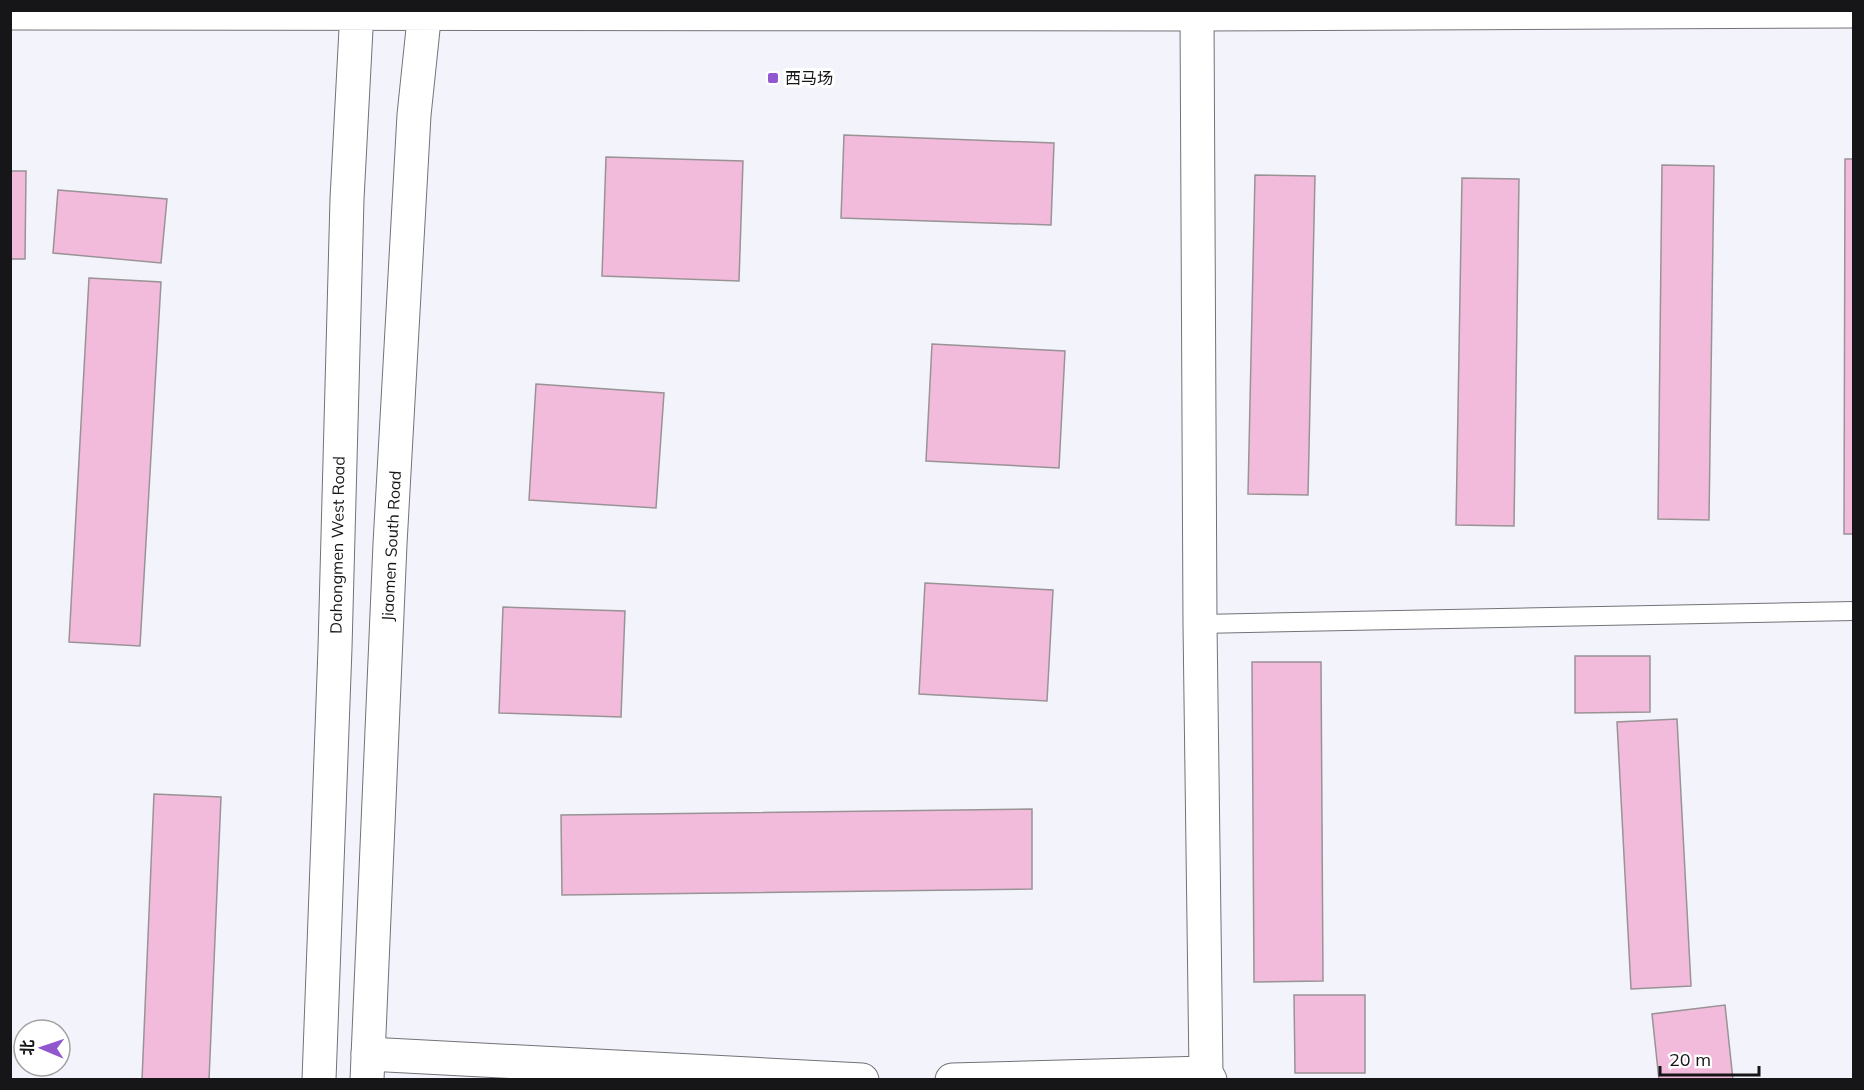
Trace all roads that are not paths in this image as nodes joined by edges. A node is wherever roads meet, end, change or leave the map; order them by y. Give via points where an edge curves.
1 (1854, 11) edge
2 (357, 12) edge
3 (425, 12) edge
4 (10, 13) edge
5 (1197, 14) junction
6 (1854, 611) edge
7 (1200, 624) junction
8 (368, 1066) edge
9 (1208, 1076) edge
10 (319, 1080) edge
11 (862, 1080) edge
12 (952, 1080) edge

1 - 5 street
2 - 3 street
2 - 4 street
2 - 10 street, Dahongmen West Road via 347,199
3 - 5 street
3 - 8 street, Jiaomen South Road via 414,115 390,544
5 - 7 street
6 - 7 lane
7 - 9 street
8 - 11 street
9 - 12 street

